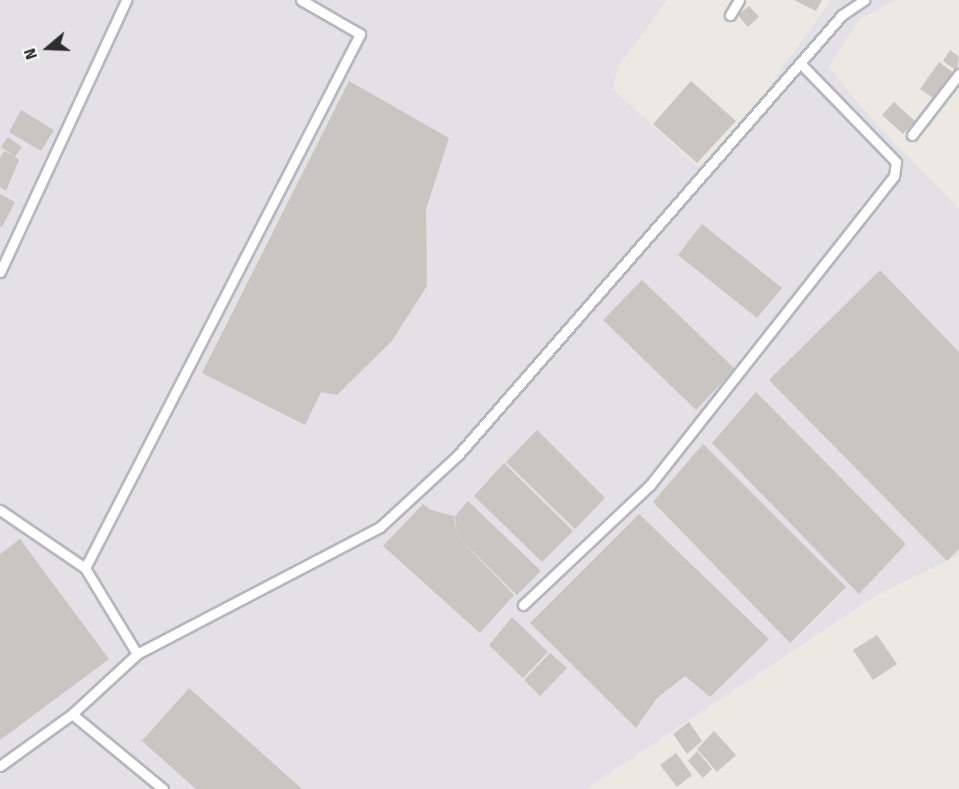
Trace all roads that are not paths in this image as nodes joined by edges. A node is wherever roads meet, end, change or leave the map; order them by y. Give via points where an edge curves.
1 (126, 0) edge
2 (301, 0) edge
3 (739, 0) edge
4 (848, 0) edge
5 (864, 0) edge
6 (730, 15) dead end
7 (842, 15) junction
8 (802, 65) junction
9 (959, 74) edge
10 (912, 135) dead end
11 (0, 272) edge
12 (0, 510) edge
13 (85, 568) junction
14 (523, 605) dead end
15 (137, 654) junction
16 (72, 714) junction
17 (0, 766) edge
18 (163, 789) edge

1 - 11 lane
2 - 13 lane via 360,34
3 - 6 lane
4 - 7 lane
5 - 7 lane
7 - 8 lane
8 - 14 lane via 896,162 894,176 650,485
8 - 15 lane via 458,455 380,527
9 - 10 lane
12 - 13 lane
13 - 15 lane
15 - 16 lane
16 - 17 lane
16 - 18 lane

